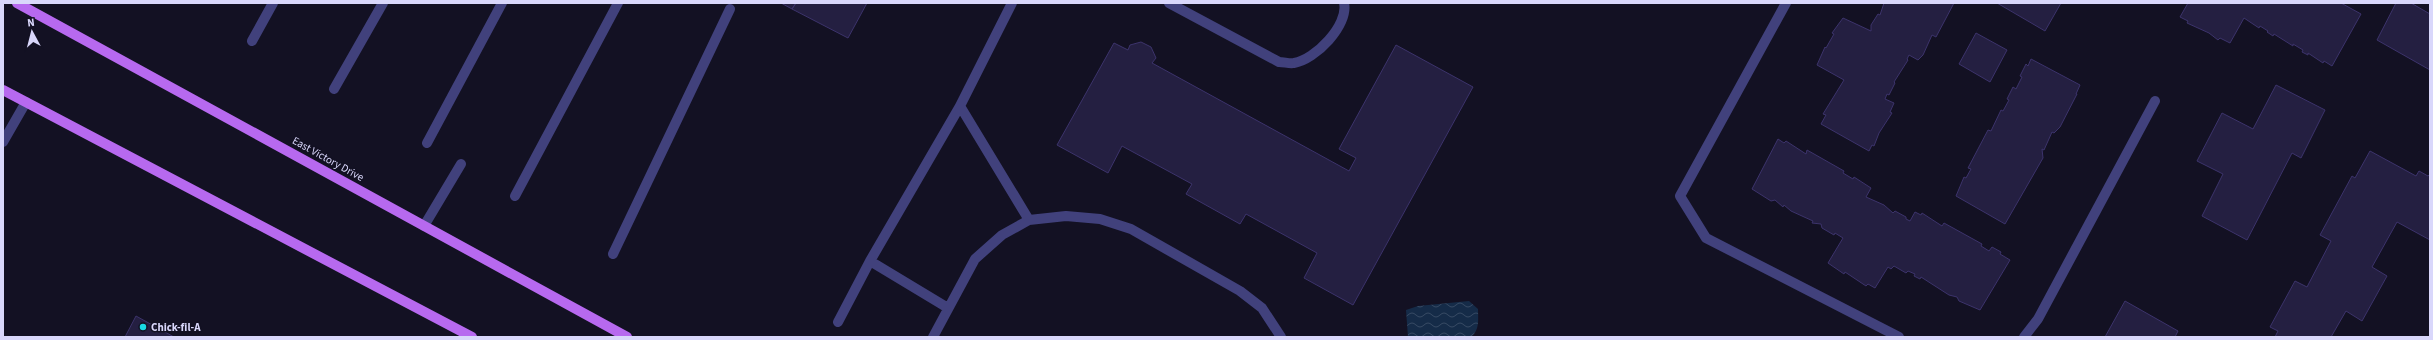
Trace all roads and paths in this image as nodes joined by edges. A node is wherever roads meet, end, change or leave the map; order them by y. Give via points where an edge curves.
1 (17, 3) edge
2 (273, 3) edge
3 (383, 3) edge
4 (502, 3) edge
5 (618, 3) edge
6 (1012, 3) edge
7 (1169, 3) edge
8 (1344, 3) edge
9 (1786, 3) edge
10 (730, 9) dead end
11 (252, 41) dead end
12 (334, 89) dead end
13 (3, 90) edge
14 (2155, 101) dead end
15 (26, 102) junction
16 (960, 106) junction
17 (3, 142) edge
18 (427, 144) dead end
19 (461, 164) dead end
20 (515, 196) dead end
21 (1029, 220) junction
22 (424, 226) junction
23 (613, 254) dead end
24 (870, 261) junction
25 (948, 308) junction
26 (838, 322) dead end
27 (472, 337) edge
28 (627, 337) edge
29 (933, 337) edge
30 (1281, 337) edge
31 (1899, 337) edge
32 (2024, 337) edge

1 - 22 main road, East Victory Drive
2 - 11 lane
3 - 12 lane
4 - 18 lane
5 - 20 lane
6 - 16 lane
7 - 8 lane via 1279,62 1294,63 1304,60 1333,37 1342,22
9 - 31 lane via 1680,196 1706,238
10 - 23 lane
13 - 15 main road
14 - 32 lane via 2038,319
15 - 17 lane
15 - 27 main road
16 - 21 lane
16 - 24 lane
19 - 22 lane
21 - 25 lane via 1002,235 975,259
21 - 30 lane via 1066,216 1100,219 1131,229 1240,291 1262,308
22 - 28 main road, East Victory Drive
24 - 25 lane
24 - 26 lane
25 - 29 lane

